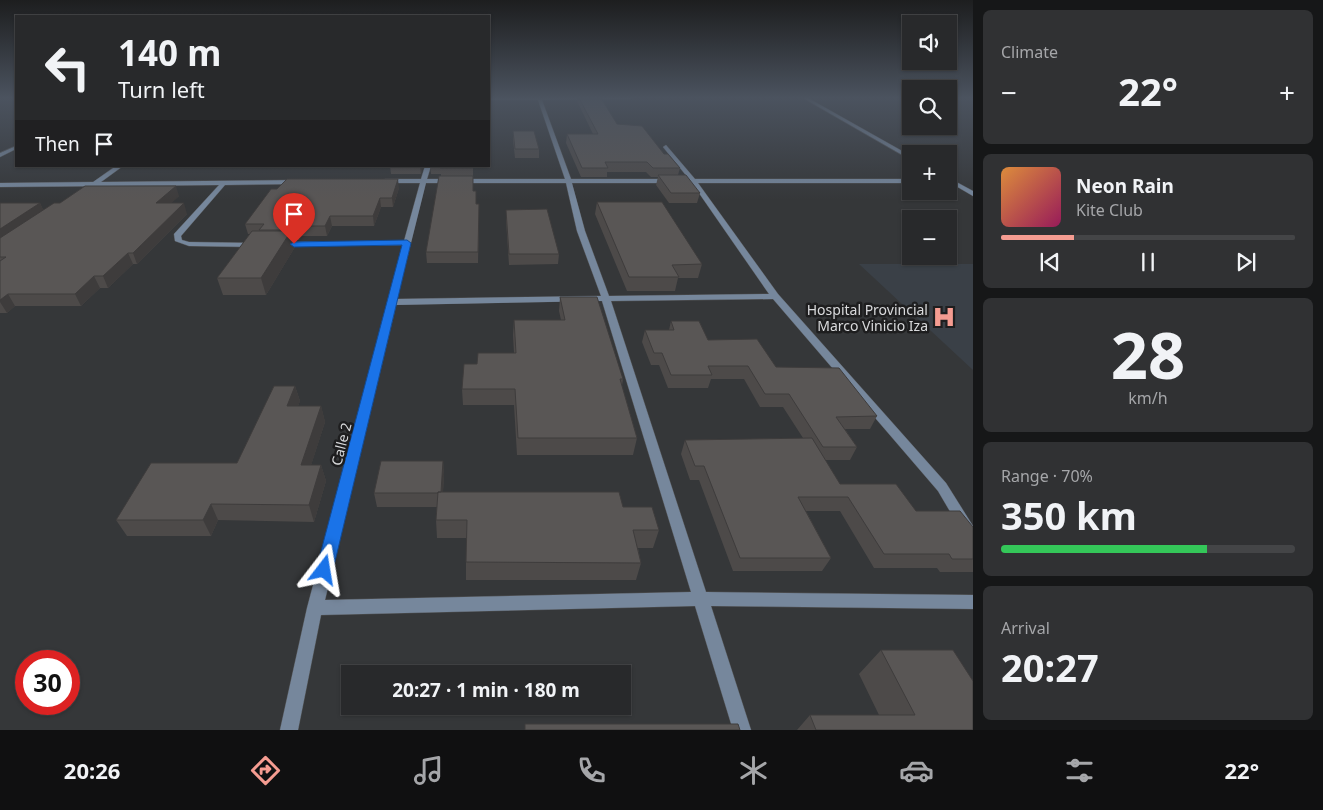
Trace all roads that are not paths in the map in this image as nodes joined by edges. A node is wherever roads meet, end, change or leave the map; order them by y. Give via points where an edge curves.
1 (551, 132) edge
2 (866, 132) edge
3 (666, 147) dead end
4 (15, 148) edge
5 (902, 153) edge
6 (0, 155) edge
7 (119, 167) edge
8 (428, 167) edge
9 (377, 181) edge
10 (425, 181) junction
11 (569, 181) junction
12 (902, 181) edge
13 (224, 182) junction
14 (310, 182) edge
15 (694, 182) junction
16 (0, 185) edge
17 (93, 185) junction
18 (957, 185) edge
19 (85, 190) edge
20 (973, 194) edge
21 (407, 243) junction
22 (274, 244) edge
23 (264, 245) edge
24 (775, 296) junction
25 (606, 299) junction
26 (393, 302) junction
27 (973, 538) edge
28 (700, 599) junction
29 (973, 602) edge
30 (315, 608) junction
31 (289, 730) edge
32 (742, 730) edge

1 - 11 street
2 - 5 street
3 - 15 street
4 - 6 street
7 - 17 street
8 - 10 street, Calle 2
9 - 10 street
10 - 11 street
10 - 21 street, Calle 2
11 - 15 street
11 - 25 street via 581,231
12 - 15 street
13 - 14 street
13 - 17 street
13 - 23 street via 177,236 178,241
15 - 24 street
16 - 17 street
17 - 19 street
18 - 20 street
21 - 22 street
21 - 26 street, Calle 2
24 - 25 street
24 - 27 street via 942,487
25 - 26 street
25 - 28 street
26 - 30 street, Calle 2
28 - 29 street
28 - 30 street
28 - 32 street
30 - 31 street, Calle 2

